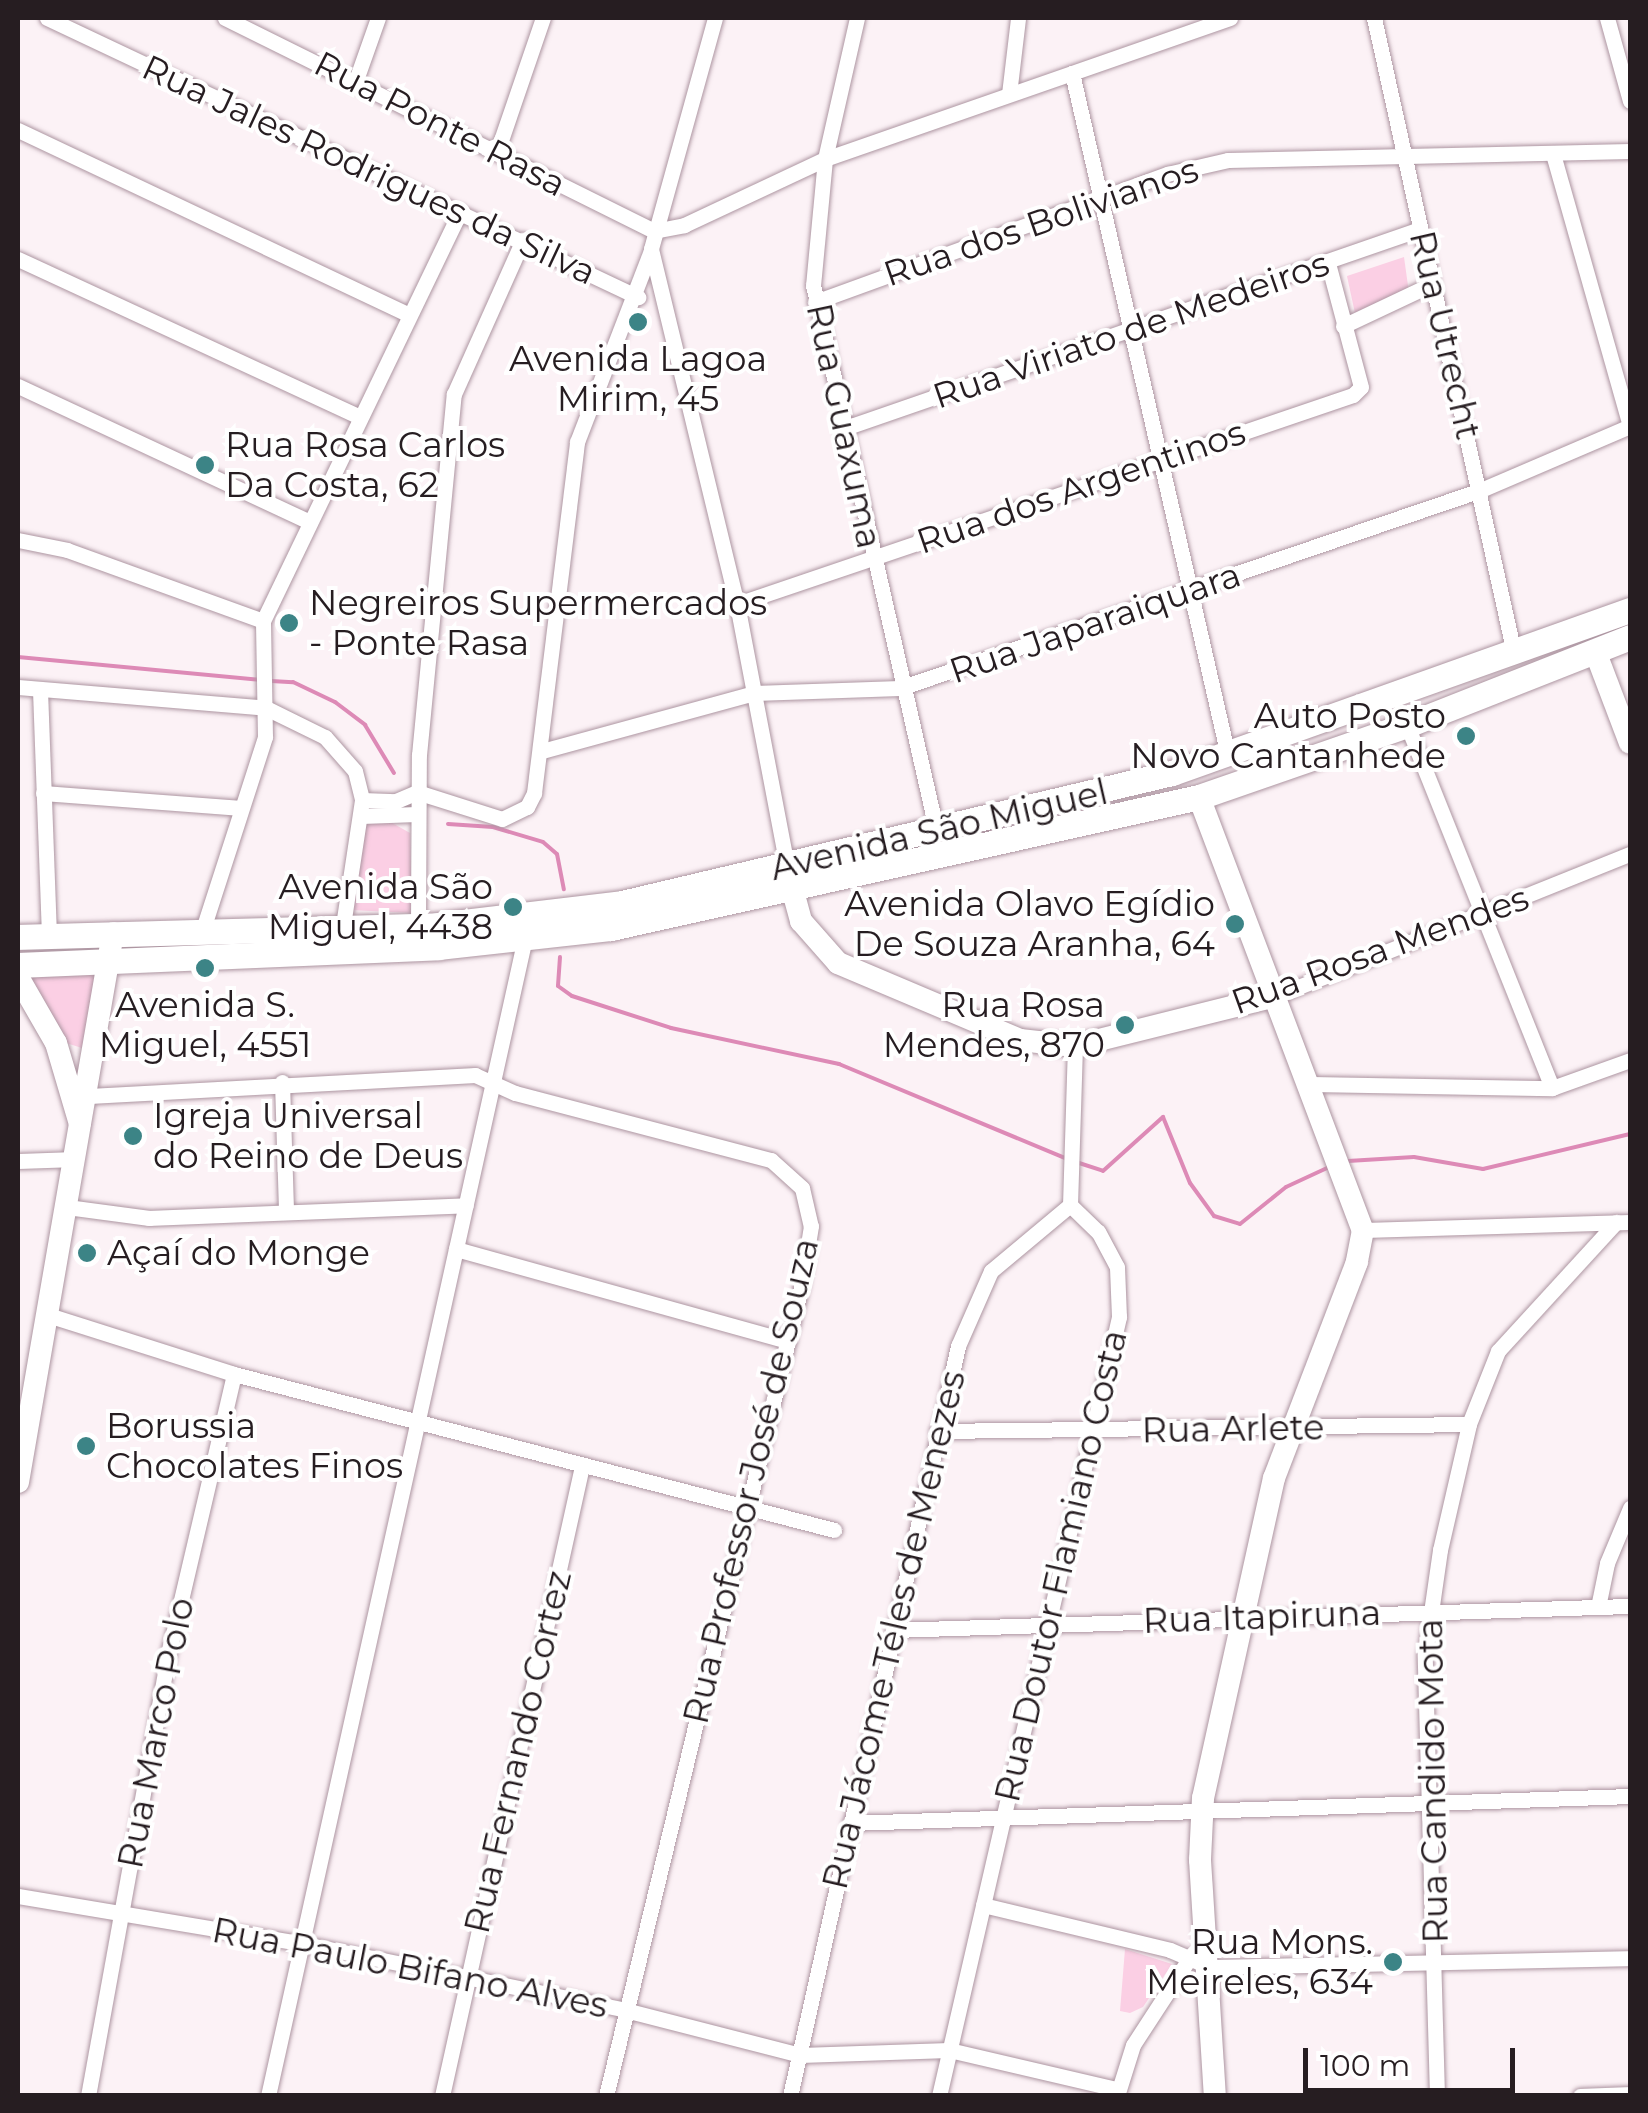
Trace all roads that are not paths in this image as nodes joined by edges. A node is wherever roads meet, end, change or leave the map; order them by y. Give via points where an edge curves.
1 (46, 18) edge
2 (225, 18) edge
3 (378, 18) edge
4 (543, 18) edge
5 (715, 18) edge
6 (858, 18) edge
7 (1018, 18) edge
8 (1230, 18) edge
9 (1374, 18) edge
10 (1606, 18) edge
11 (1190, 24) edge
12 (1072, 73) junction
13 (356, 80) junction
14 (1009, 94) junction
15 (1630, 102) edge
16 (18, 130) edge
17 (1630, 151) edge
18 (497, 152) junction
19 (1406, 154) junction
20 (1553, 154) junction
21 (824, 159) junction
22 (1100, 198) junction
23 (460, 212) junction
24 (1420, 228) junction
25 (654, 231) junction
26 (523, 240) junction
27 (651, 249) junction
28 (18, 259) edge
29 (1328, 263) junction
30 (1432, 284) junction
31 (638, 297) junction
32 (816, 302) junction
33 (410, 315) junction
34 (1344, 326) junction
35 (1132, 330) junction
36 (18, 386) edge
37 (360, 417) junction
38 (1630, 427) edge
39 (842, 430) junction
40 (1160, 459) junction
41 (1481, 490) junction
42 (308, 522) junction
43 (18, 540) edge
44 (873, 559) junction
45 (1187, 593) junction
46 (737, 604) junction
47 (1630, 610) edge
48 (263, 621) junction
49 (1630, 637) edge
50 (1595, 652) junction
51 (1514, 653) junction
52 (18, 687) edge
53 (900, 688) junction
54 (40, 690) junction
55 (754, 693) junction
56 (265, 703) junction
57 (1407, 726) junction
58 (1630, 743) edge
59 (1261, 746) junction
60 (542, 751) junction
61 (1228, 756) junction
62 (417, 792) junction
63 (43, 793) junction
64 (1199, 797) junction
65 (241, 808) junction
66 (361, 808) junction
67 (417, 814) junction
68 (937, 833) junction
69 (1630, 854) edge
70 (788, 878) junction
71 (1482, 914) junction
72 (342, 924) junction
73 (418, 925) junction
74 (204, 929) junction
75 (113, 933) junction
76 (48, 936) junction
77 (19, 939) edge
78 (524, 942) junction
79 (342, 951) junction
80 (112, 962) junction
81 (18, 964) edge
82 (18, 977) edge
83 (1276, 996) junction
84 (99, 1041) junction
85 (56, 1042) junction
86 (1075, 1046) junction
87 (1630, 1060) edge
88 (495, 1080) junction
89 (282, 1082) junction
90 (1311, 1084) junction
91 (1552, 1088) junction
92 (89, 1096) junction
93 (81, 1128) junction
94 (76, 1159) junction
95 (18, 1161) edge
96 (466, 1205) junction
97 (1070, 1205) junction
98 (67, 1207) junction
99 (286, 1212) junction
100 (1623, 1222) edge
101 (1363, 1230) junction
102 (456, 1249) junction
103 (48, 1316) junction
104 (788, 1340) junction
105 (234, 1374) junction
106 (419, 1422) junction
107 (1469, 1424) junction
108 (1290, 1428) junction
109 (937, 1431) junction
110 (1094, 1432) junction
111 (582, 1466) junction
112 (18, 1482) edge
113 (1630, 1508) edge
114 (748, 1509) junction
115 (834, 1530) dead end
116 (1630, 1606) edge
117 (1598, 1607) junction
118 (1428, 1611) junction
119 (1242, 1619) junction
120 (1048, 1625) junction
121 (893, 1630) junction
122 (1630, 1796) edge
123 (1429, 1803) junction
124 (1202, 1809) junction
125 (1004, 1818) junction
126 (850, 1823) junction
127 (18, 1896) edge
128 (983, 1905) junction
129 (120, 1914) junction
130 (300, 1944) junction
131 (1630, 1958) edge
132 (1200, 1962) junction
133 (1436, 1966) junction
134 (468, 1978) junction
135 (625, 2010) junction
136 (949, 2050) junction
137 (800, 2055) junction
138 (1117, 2092) edge
139 (1630, 2094) edge
140 (88, 2096) edge
141 (268, 2096) edge
142 (442, 2096) edge
143 (606, 2096) edge
144 (790, 2096) edge
145 (939, 2096) edge
146 (1215, 2096) edge
147 (1437, 2096) edge
148 (1580, 2096) edge

1 - 23 street, Rua Jales Rodrigues da Silva
2 - 13 street, Rua Ponte Rasa
3 - 13 street
4 - 18 street
5 - 25 street
6 - 21 street, Rua Guaxuma
7 - 14 street
8 - 11 street
9 - 19 street, Rua Utrecht
10 - 15 street
11 - 12 street
12 - 14 street
12 - 22 street
13 - 18 street, Rua Ponte Rasa
14 - 21 street
16 - 33 street
17 - 20 street, Rua dos Bolivianos
18 - 25 street, Rua Ponte Rasa
19 - 20 street, Rua dos Bolivianos
19 - 22 street, Rua dos Bolivianos via 1228,160
19 - 24 street, Rua Utrecht
20 - 38 street
21 - 25 street via 684,225
21 - 32 street, Rua Guaxuma via 812,255
22 - 32 street, Rua dos Bolivianos
22 - 35 street
23 - 26 street, Rua Jales Rodrigues da Silva
23 - 33 street
24 - 29 street, Rua Viriato de Medeiros
24 - 30 street, Rua Utrecht
25 - 27 street
26 - 31 street, Rua Jales Rodrigues da Silva
26 - 62 street via 454,394
27 - 31 street
27 - 46 street
28 - 37 street
29 - 34 street
29 - 35 street, Rua Viriato de Medeiros
30 - 34 street
30 - 41 street, Rua Utrecht
31 - 60 street via 577,442
32 - 39 street, Rua Guaxuma
33 - 37 street
34 - 40 street, Rua dos Argentinos via 1358,392
35 - 39 street, Rua Viriato de Medeiros
35 - 40 street
36 - 42 street
37 - 42 street
38 - 41 street, Rua Japaraiquara
39 - 44 street, Rua Guaxuma
40 - 44 street, Rua dos Argentinos
40 - 45 street
41 - 45 street, Rua Japaraiquara
41 - 51 street, Rua Utrecht
42 - 48 street
43 - 48 street via 67,550
44 - 46 street, Rua dos Argentinos
44 - 53 street, Rua Guaxuma
45 - 53 street, Rua Japaraiquara
45 - 61 street
46 - 55 street
47 - 51 main road, Avenida São Miguel
48 - 56 street
49 - 50 main road, Avenida São Miguel
50 - 57 main road, Avenida São Miguel
50 - 58 main road
51 - 59 main road, Avenida São Miguel
52 - 54 street
53 - 55 street, Rua Japaraiquara
53 - 68 street, Rua Guaxuma
54 - 56 street
54 - 63 street
55 - 60 street, Rua Japaraiquara
55 - 70 street
56 - 65 street via 265,737
56 - 66 street via 343,752
57 - 64 main road, Avenida São Miguel
57 - 71 street
59 - 61 main road, Avenida São Miguel
59 - 64 main road via 1198,776
60 - 62 street via 534,793 516,815 487,819
61 - 68 main road, Avenida São Miguel
62 - 66 street
62 - 67 street
63 - 65 street
63 - 76 street
64 - 70 main road, Avenida São Miguel
64 - 83 main road
65 - 74 street
66 - 67 street
66 - 72 street
67 - 73 street
68 - 70 main road, Avenida São Miguel
69 - 71 street, Rua Rosa Mendes
70 - 73 main road, Avenida São Miguel via 575,912
70 - 78 main road, Avenida São Miguel
70 - 86 main road, Rua Rosa Mendes via 812,937 850,970 979,1027
71 - 83 street, Rua Rosa Mendes
71 - 91 street
72 - 73 main road, Avenida São Miguel
72 - 74 main road, Avenida São Miguel
72 - 79 street
74 - 75 main road, Avenida São Miguel
75 - 76 main road, Avenida São Miguel
75 - 80 main road
76 - 77 main road, Avenida São Miguel
78 - 79 main road, Avenida São Miguel
78 - 88 street
79 - 80 main road, Avenida São Miguel
80 - 81 main road, Avenida São Miguel
80 - 84 main road
82 - 85 main road
83 - 86 main road, Rua Rosa Mendes
83 - 90 main road
84 - 85 main road via 79,1050
84 - 92 main road
85 - 93 main road
86 - 97 street
87 - 91 street
88 - 89 street via 449,1074
88 - 96 street
88 - 104 street, Rua Professor José de Souza via 515,1094 771,1160 791,1174 810,1208 811,1226
89 - 92 street
89 - 99 street
90 - 91 street
90 - 101 main road
92 - 93 main road
93 - 94 main road
94 - 95 street
94 - 98 main road
96 - 99 street
96 - 102 street
97 - 109 street, Rua Jácome Téles de Menezes via 991,1272 970,1306
97 - 110 street, Rua Doutor Flamiano Costa via 1098,1232 1120,1289
98 - 99 street via 149,1218
98 - 103 main road
100 - 101 street
100 - 107 street, Rua Candido Mota via 1498,1351
101 - 108 main road via 1358,1262
102 - 104 street
102 - 106 street
103 - 105 street
103 - 112 main road
104 - 114 street, Rua Professor José de Souza
105 - 106 street
105 - 129 street, Rua Marco Polo via 170,1648
106 - 111 street
106 - 130 street
107 - 108 street, Rua Arlete
107 - 118 street, Rua Candido Mota
108 - 110 street, Rua Arlete
108 - 119 main road
109 - 110 street, Rua Arlete
109 - 121 street, Rua Jácome Téles de Menezes
110 - 120 street, Rua Doutor Flamiano Costa
111 - 114 street
111 - 134 street, Rua Fernando Cortez
113 - 117 street
114 - 115 street
114 - 135 street, Rua Professor José de Souza
116 - 117 street, Rua Itapiruna
117 - 118 street, Rua Itapiruna
118 - 119 street, Rua Itapiruna
118 - 123 street, Rua Candido Mota
119 - 120 street, Rua Itapiruna
119 - 124 main road
120 - 121 street, Rua Itapiruna
120 - 125 street, Rua Doutor Flamiano Costa
121 - 126 street, Rua Jácome Téles de Menezes
122 - 123 street
123 - 124 street
123 - 133 street, Rua Candido Mota
124 - 125 street
124 - 132 main road
125 - 126 street
125 - 128 street, Rua Doutor Flamiano Costa
126 - 137 street, Rua Jácome Téles de Menezes
127 - 129 street, Rua Paulo Bifano Alves
128 - 132 street
128 - 136 street, Rua Doutor Flamiano Costa
129 - 130 street, Rua Paulo Bifano Alves
129 - 140 street, Rua Marco Polo
130 - 134 street, Rua Paulo Bifano Alves
130 - 141 street
131 - 133 street
132 - 133 street
132 - 138 street via 1133,2046
132 - 146 main road
133 - 147 street, Rua Candido Mota
134 - 135 street, Rua Paulo Bifano Alves
134 - 142 street, Rua Fernando Cortez
135 - 137 street, Rua Paulo Bifano Alves
135 - 143 street, Rua Professor José de Souza
136 - 137 street, Rua Paulo Bifano Alves
136 - 138 street, Rua Paulo Bifano Alves
136 - 145 street, Rua Doutor Flamiano Costa
137 - 144 street, Rua Jácome Téles de Menezes
139 - 148 street

